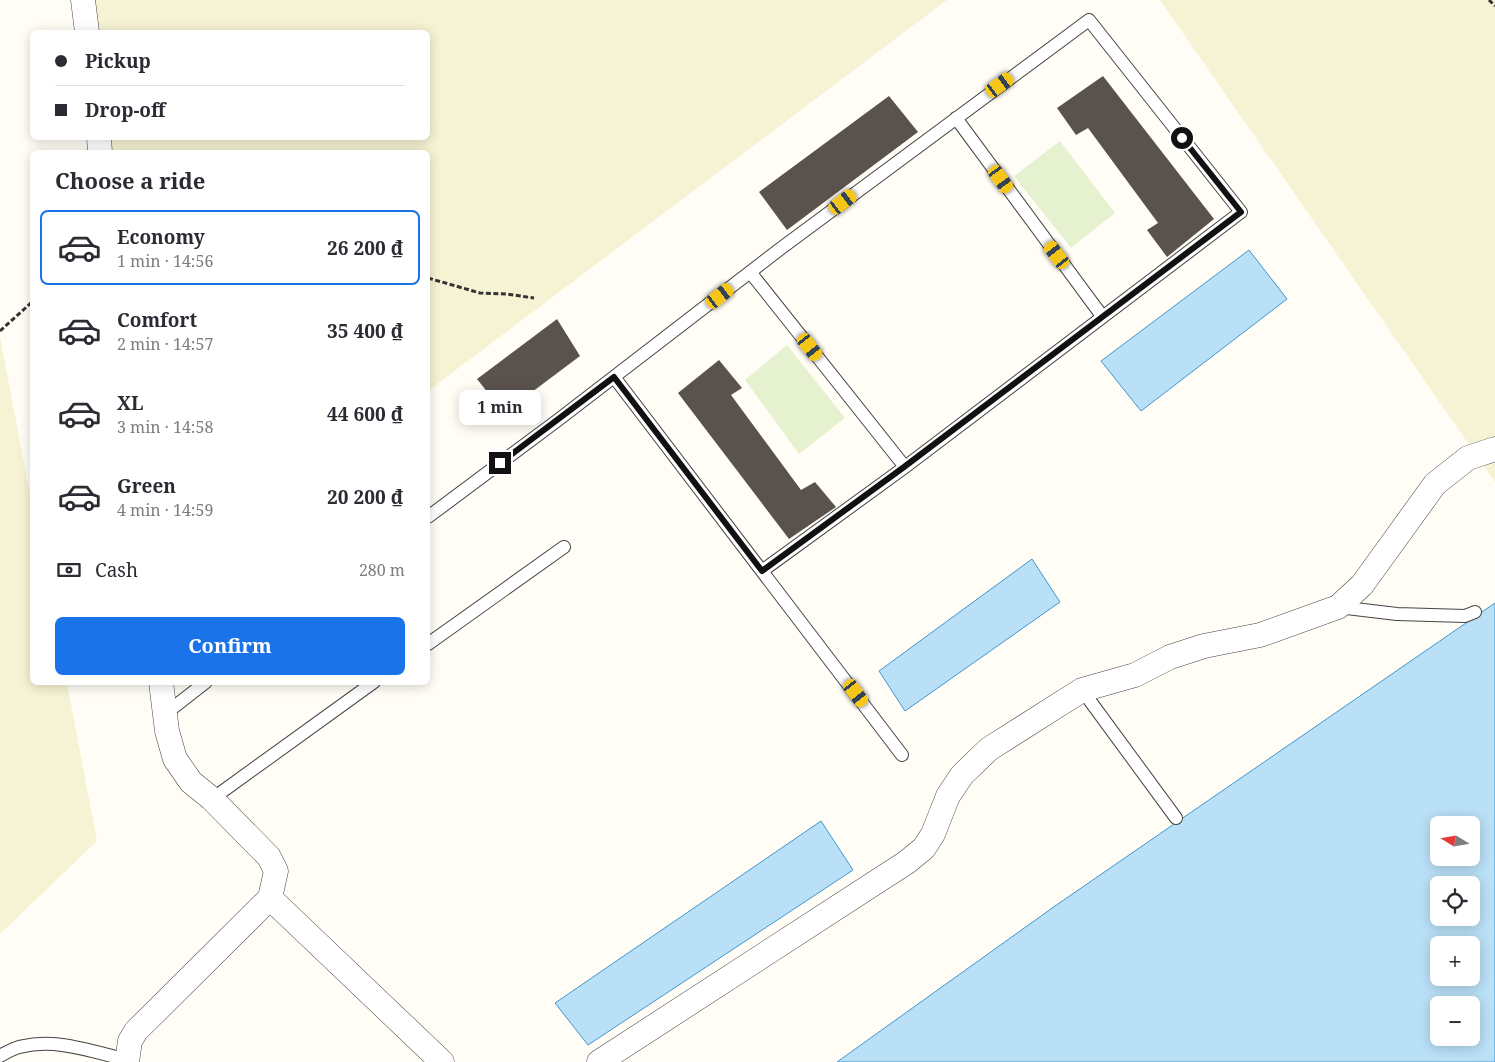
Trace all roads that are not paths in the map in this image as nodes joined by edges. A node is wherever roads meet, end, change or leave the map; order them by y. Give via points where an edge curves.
1 (83, 0) edge
2 (87, 30) edge
3 (956, 118) junction
4 (750, 272) junction
5 (1102, 316) junction
6 (614, 377) junction
7 (1495, 449) edge
8 (904, 467) junction
9 (430, 515) edge
10 (564, 547) dead end
11 (762, 571) junction
12 (1338, 607) junction
13 (1475, 612) dead end
14 (430, 643) edge
15 (161, 685) edge
16 (202, 685) edge
17 (370, 685) edge
18 (1082, 690) junction
19 (165, 714) junction
20 (902, 755) dead end
21 (212, 799) junction
22 (1176, 818) dead end
23 (270, 898) junction
24 (0, 1056) edge
25 (127, 1061) edge
26 (442, 1062) edge
27 (599, 1062) edge

1 - 2 street
3 - 4 lane
3 - 5 lane
3 - 5 lane via 1089,20 1241,212
4 - 6 lane
4 - 8 lane
5 - 8 lane
6 - 9 lane
6 - 11 lane
7 - 12 street via 1468,458 1435,484 1362,585
8 - 11 lane
10 - 14 lane
11 - 20 lane
12 - 13 lane via 1397,614 1465,616
12 - 18 street via 1260,635 1204,646 1170,657 1135,675
15 - 19 street
16 - 19 lane
17 - 21 lane
18 - 22 lane
18 - 27 street via 982,755 962,775 948,796 924,848 907,862
19 - 21 street via 175,759 191,782
21 - 23 street via 269,857 276,871
23 - 25 street via 136,1031 130,1041
23 - 26 street
24 - 25 lane via 25,1045 54,1044

